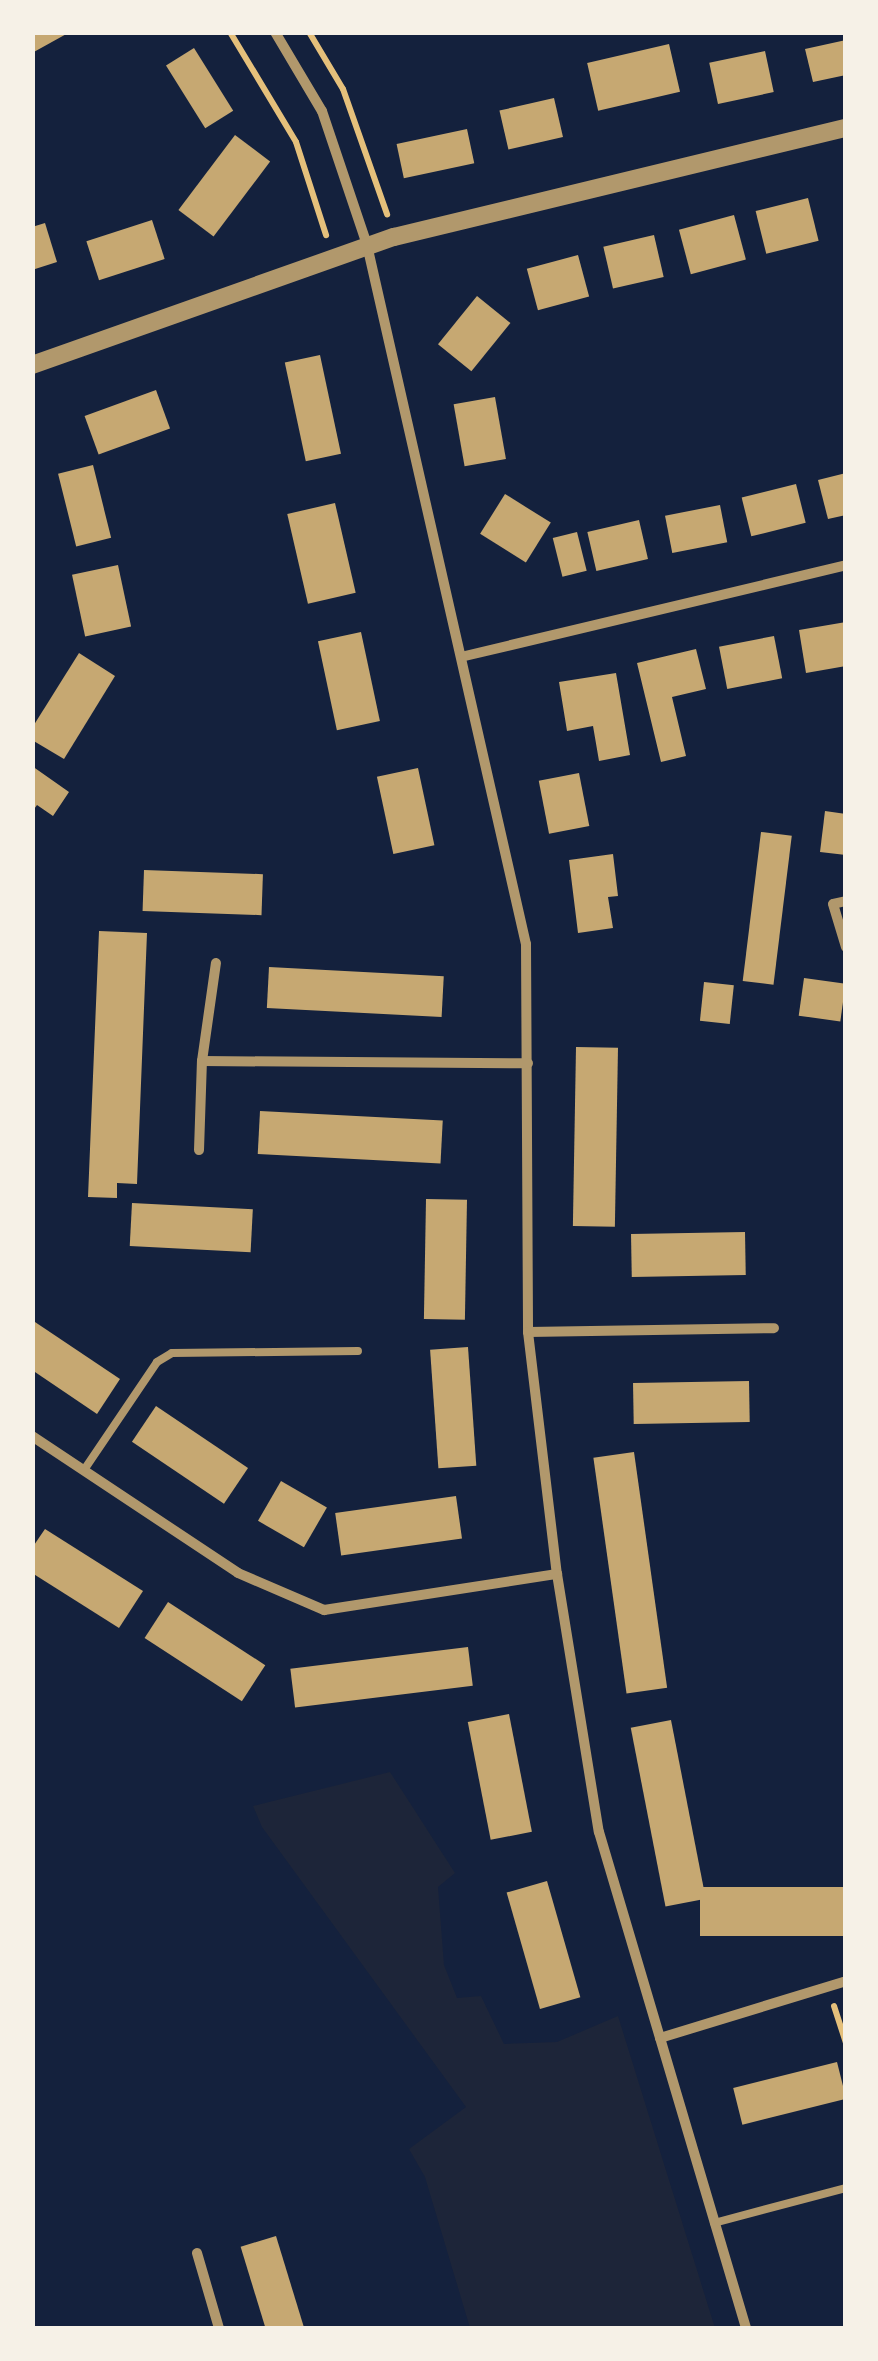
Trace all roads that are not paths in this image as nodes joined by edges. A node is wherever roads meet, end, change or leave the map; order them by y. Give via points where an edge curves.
1 (275, 32) edge
2 (846, 128) edge
3 (368, 245) junction
4 (32, 365) edge
5 (846, 565) edge
6 (465, 656) junction
7 (846, 902) edge
8 (846, 947) edge
9 (216, 963) dead end
10 (202, 1061) junction
11 (528, 1063) junction
12 (199, 1150) dead end
13 (774, 1328) dead end
14 (528, 1332) junction
15 (358, 1351) dead end
16 (32, 1436) edge
17 (84, 1470) junction
18 (557, 1574) junction
19 (846, 1980) edge
20 (660, 2038) junction
21 (846, 2188) edge
22 (714, 2224) junction
23 (197, 2253) dead end
24 (218, 2328) edge
25 (746, 2328) edge

1 - 3 street via 322,110
2 - 3 street
3 - 4 street
3 - 6 street
5 - 6 street
6 - 11 street via 526,944
7 - 8 street via 833,904
9 - 10 street
10 - 11 street
10 - 12 street
11 - 14 street
13 - 14 street
14 - 18 street
15 - 17 lane via 172,1353 157,1362
16 - 17 street
17 - 18 street via 238,1574 324,1610
18 - 20 street via 599,1832
19 - 20 street
20 - 22 street
21 - 22 lane
22 - 25 street
23 - 24 street

